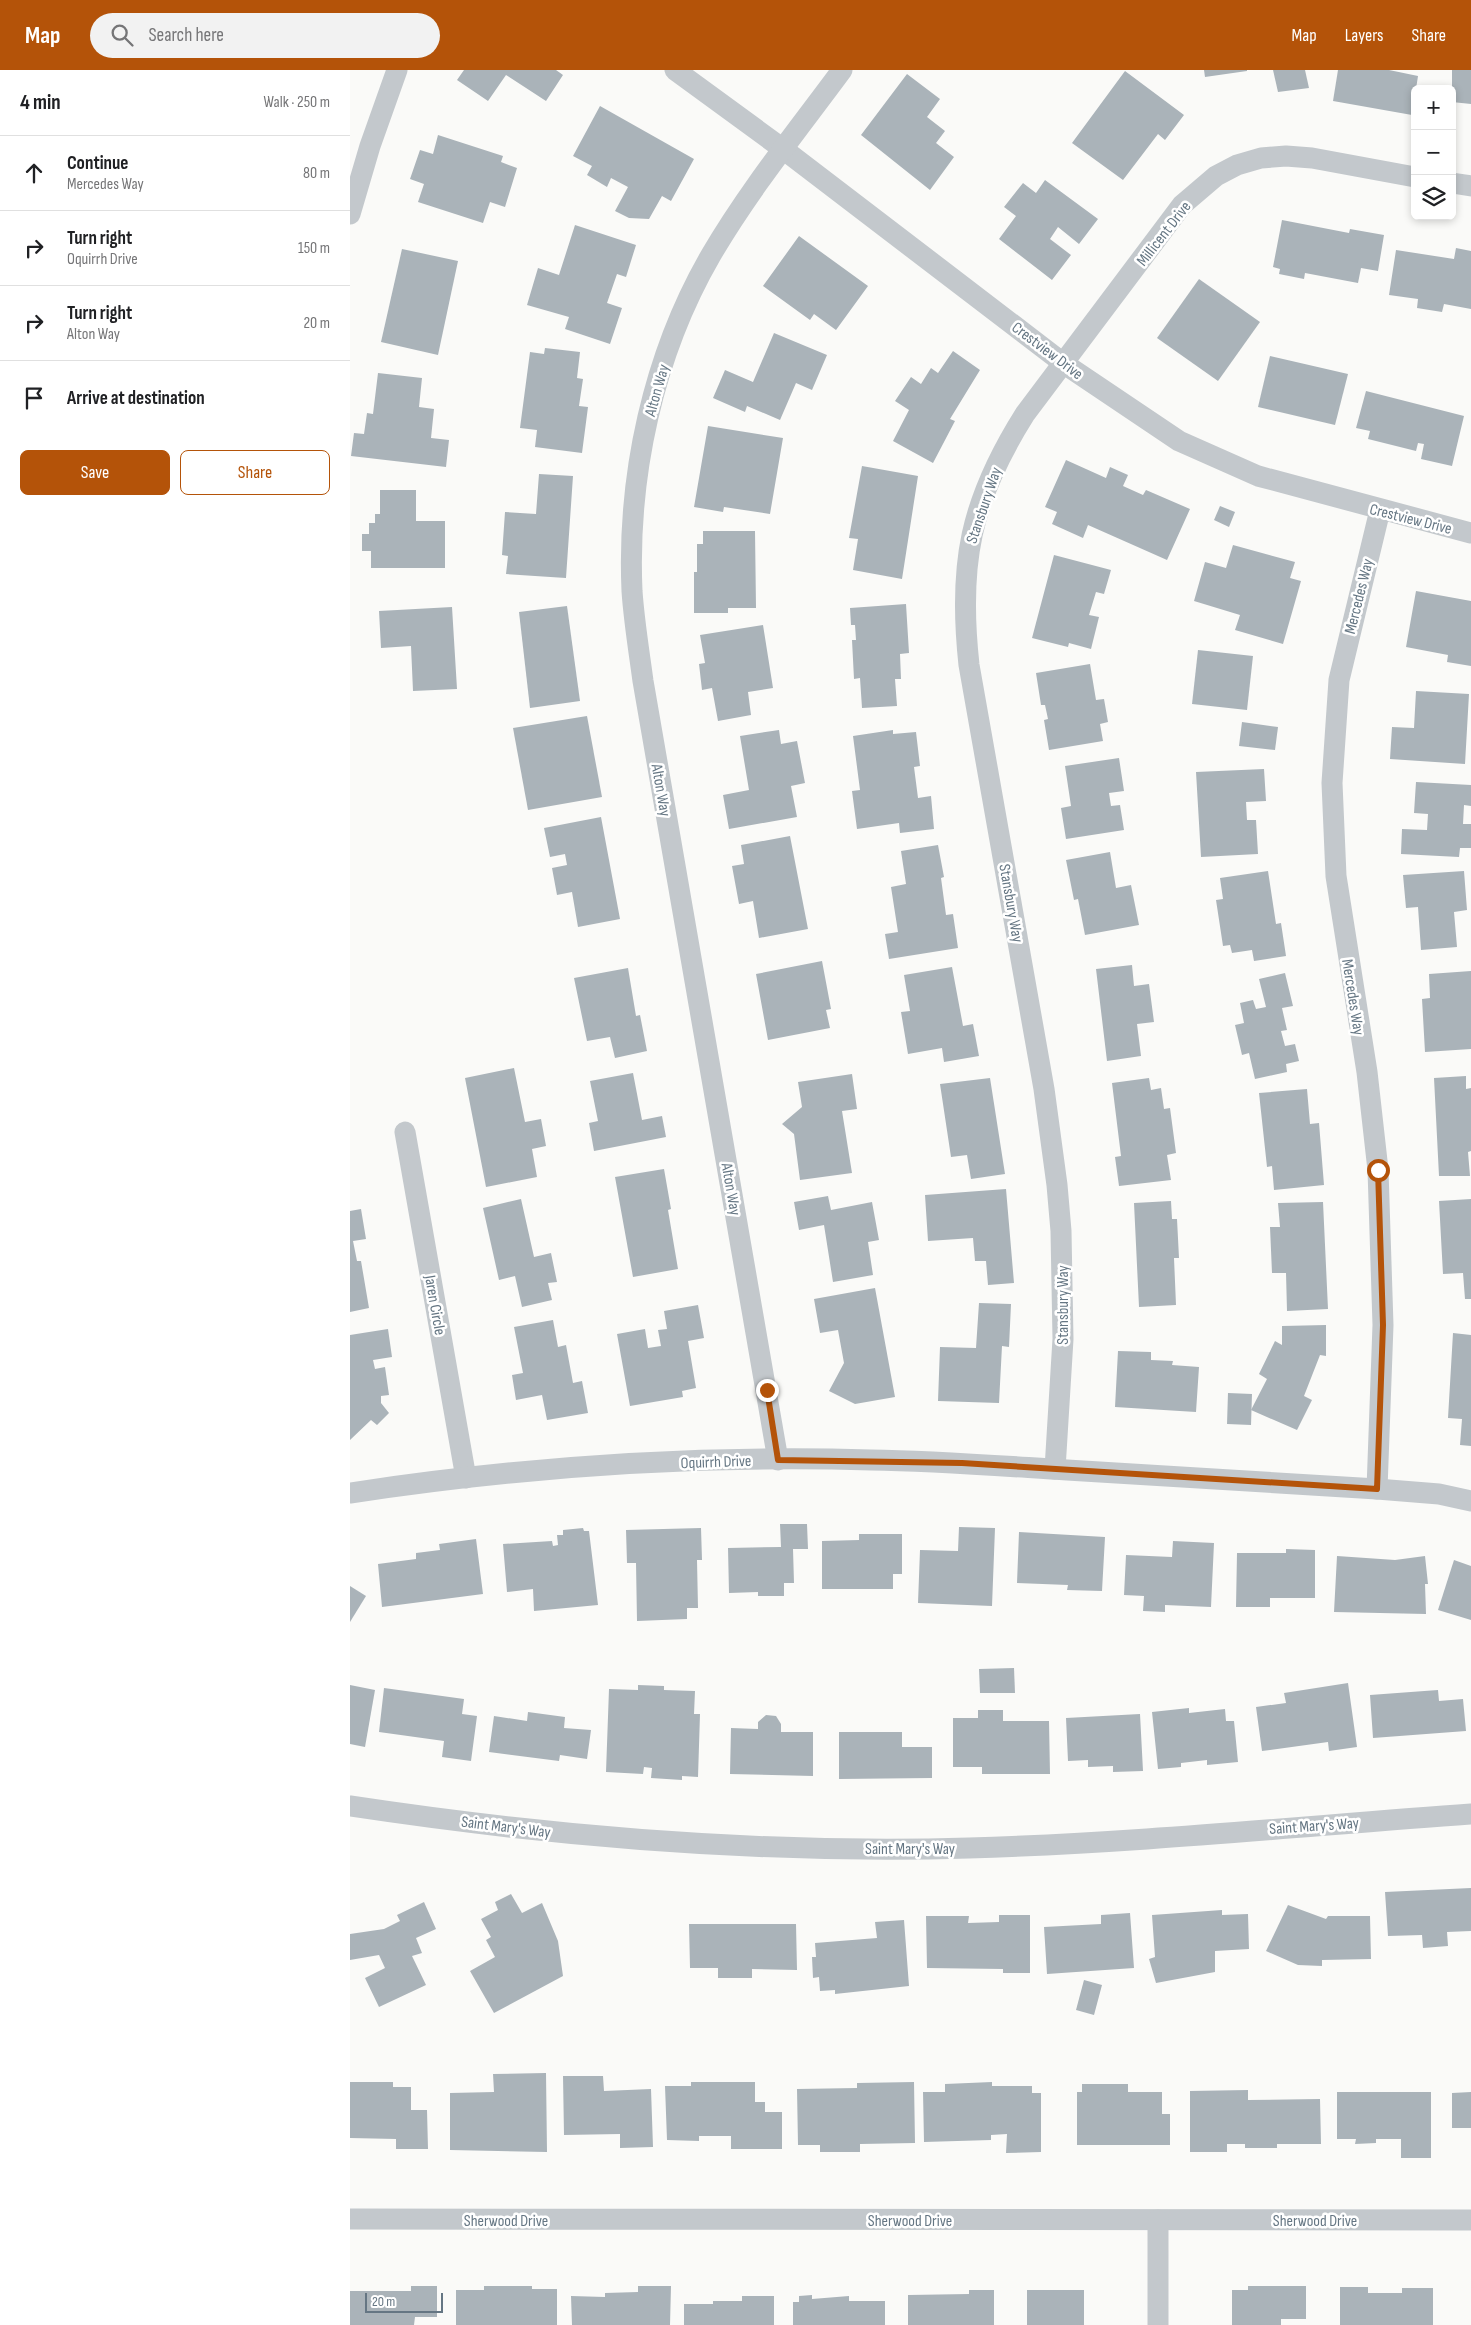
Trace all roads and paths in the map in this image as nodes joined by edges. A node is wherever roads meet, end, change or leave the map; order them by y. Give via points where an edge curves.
1 (396, 70) edge
2 (675, 70) edge
3 (842, 70) edge
4 (783, 149) junction
5 (1411, 176) edge
6 (1456, 184) edge
7 (1471, 186) edge
8 (350, 214) edge
9 (1063, 363) junction
10 (1380, 510) junction
11 (1471, 533) edge
12 (405, 1132) dead end
13 (778, 1460) junction
14 (1055, 1470) junction
15 (466, 1478) junction
16 (1377, 1489) junction
17 (350, 1493) edge
18 (1471, 1501) edge
19 (350, 1806) edge
20 (1471, 1814) edge
21 (350, 2220) edge
22 (1158, 2220) junction
23 (1471, 2220) edge
24 (1158, 2325) edge

1 - 8 street
2 - 4 street, Crestview Drive
3 - 4 street, Alton Way
4 - 9 street, Crestview Drive
4 - 13 street, Alton Way via 710,256 684,308 664,360 640,457 632,590 643,681
5 - 9 street, Millicent Drive via 1286,156 1261,158 1216,176 1182,206
6 - 7 street
9 - 10 street, Crestview Drive via 1155,426 1204,453 1258,476
9 - 14 street, Stansbury Way via 1005,446 990,479 968,548 964,583 969,665 1044,1089 1057,1185 1062,1248 1063,1338
10 - 11 street, Crestview Drive
10 - 16 street, Mercedes Way via 1339,680 1332,783 1336,876 1367,1072 1378,1170 1383,1325
12 - 15 street, Jaren Circle
13 - 14 street, Oquirrh Drive via 870,1460
13 - 15 street, Oquirrh Drive via 577,1468
14 - 16 street, Oquirrh Drive
15 - 17 street, Oquirrh Drive
16 - 18 street, Oquirrh Drive via 1439,1494
19 - 20 street, Saint Mary's Way via 620,1839 833,1849 1058,1844
21 - 22 street, Sherwood Drive
22 - 23 street, Sherwood Drive
22 - 24 street

